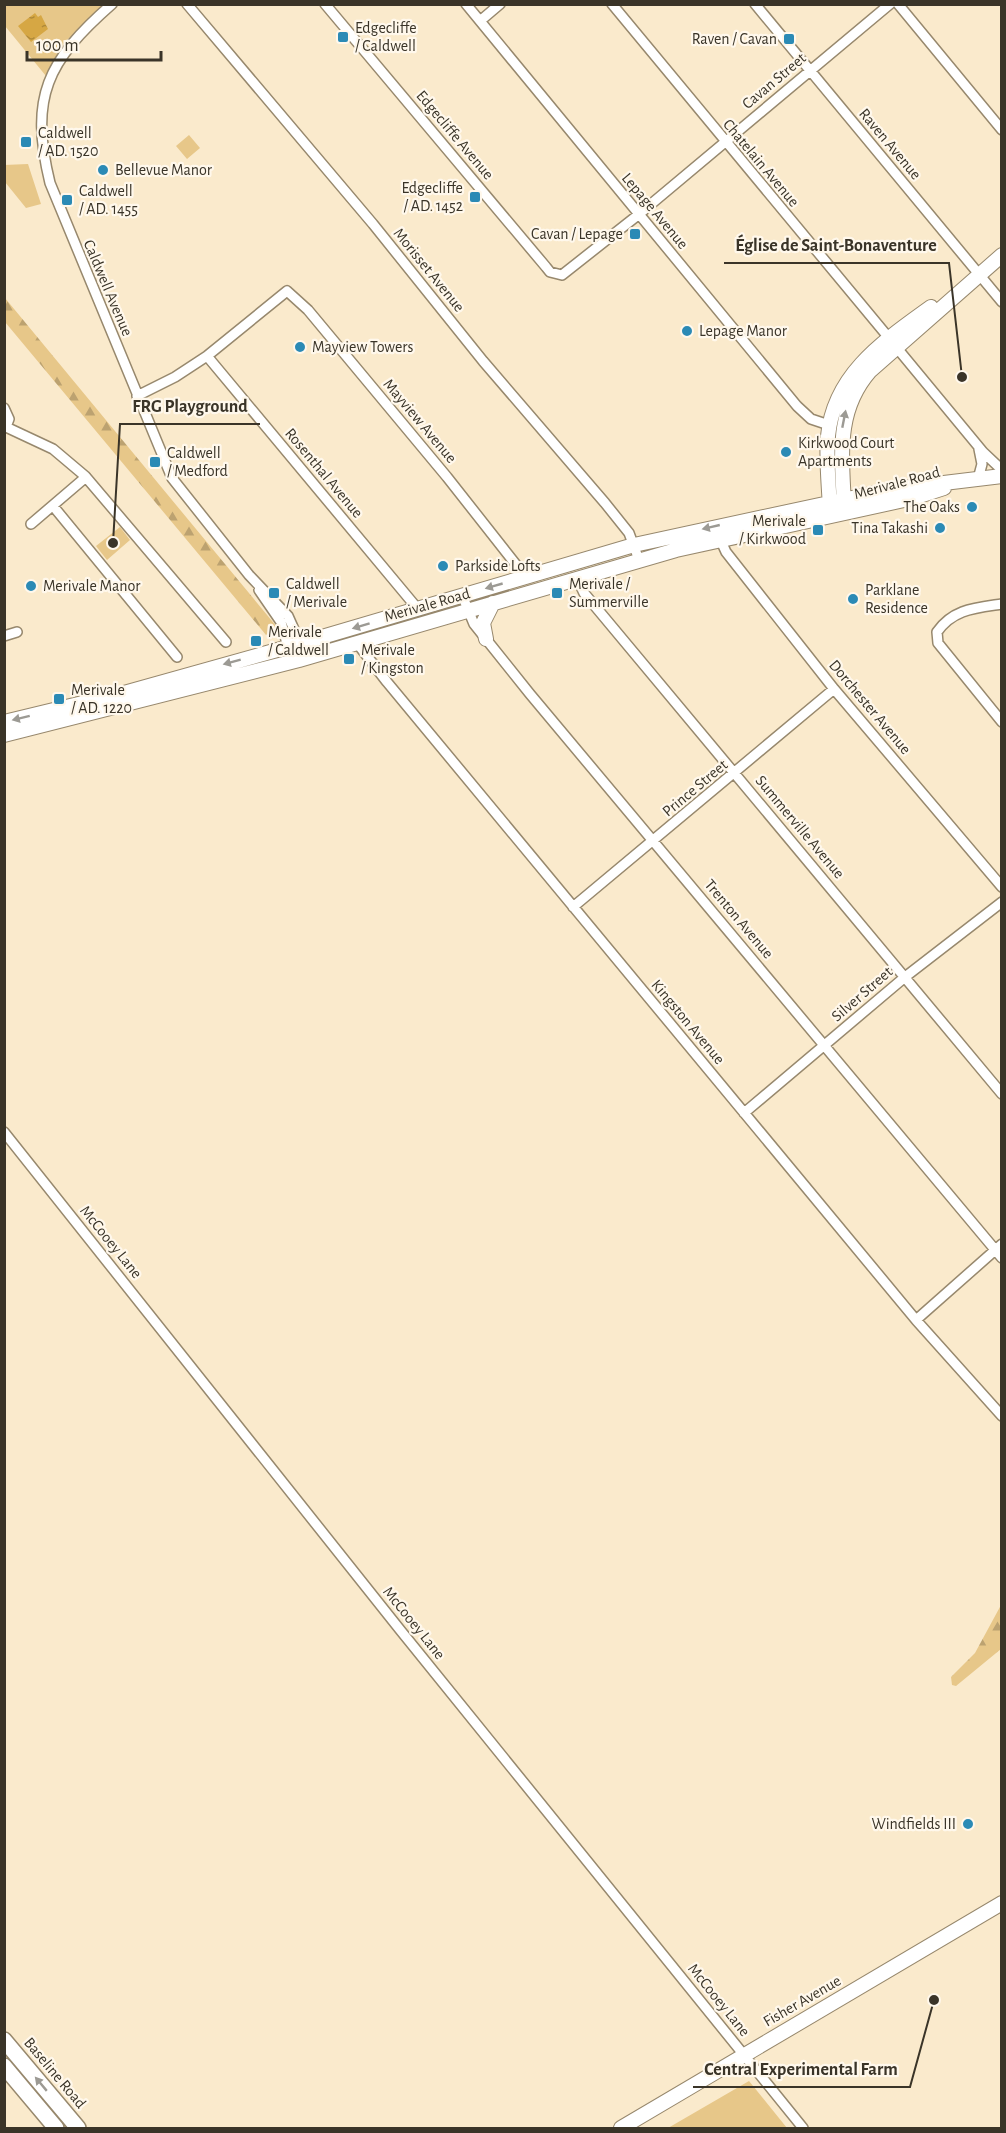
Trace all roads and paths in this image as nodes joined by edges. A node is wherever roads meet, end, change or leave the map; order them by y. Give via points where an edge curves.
1 (112, 4) edge
2 (187, 4) edge
3 (325, 4) edge
4 (466, 4) edge
5 (500, 4) edge
6 (612, 4) edge
7 (755, 4) edge
8 (890, 4) edge
9 (898, 4) edge
10 (480, 21) junction
11 (810, 70) junction
12 (1002, 130) edge
13 (724, 142) junction
14 (638, 215) junction
15 (1002, 255) edge
16 (567, 273) joint
17 (978, 274) junction
18 (1002, 302) edge
19 (893, 343) junction
20 (207, 356) junction
21 (136, 396) junction
22 (4, 408) edge
23 (829, 425) junction
24 (5, 428) edge
25 (978, 446) junction
26 (1002, 470) edge
27 (1002, 476) edge
28 (86, 477) junction
29 (978, 479) junction
30 (963, 482) junction
31 (837, 500) junction
32 (53, 506) junction
33 (837, 516) junction
34 (31, 524) dead end
35 (721, 542) junction
36 (634, 545) junction
37 (639, 560) junction
38 (525, 576) junction
39 (577, 578) junction
40 (462, 595) junction
41 (493, 603) junction
42 (1002, 604) edge
43 (417, 608) junction
44 (467, 610) junction
45 (17, 632) dead end
46 (4, 636) edge
47 (486, 639) junction
48 (226, 642) dead end
49 (357, 643) junction
50 (294, 645) junction
51 (177, 657) dead end
52 (299, 660) junction
53 (834, 689) junction
54 (4, 722) edge
55 (1002, 722) edge
56 (4, 735) edge
57 (735, 773) junction
58 (654, 842) junction
59 (1002, 887) edge
60 (1002, 902) edge
61 (573, 907) junction
62 (905, 977) junction
63 (826, 1045) junction
64 (1002, 1094) edge
65 (744, 1113) junction
66 (4, 1132) edge
67 (998, 1247) edge
68 (1002, 1258) edge
69 (916, 1320) junction
70 (998, 1403) edge
71 (1002, 1416) edge
72 (1002, 1903) edge
73 (4, 2040) edge
74 (743, 2054) junction
75 (4, 2066) edge
76 (56, 2128) edge
77 (78, 2128) edge
78 (621, 2128) edge
79 (803, 2128) edge

1 - 21 street, Caldwell Avenue via 66,50 48,84 40,129 41,150 53,193
2 - 36 street, Morisset Avenue via 605,503
3 - 16 street, Edgecliffe Avenue via 546,267 556,274
4 - 10 street, Lepage Avenue
5 - 10 street
6 - 13 street, Chatelain Avenue
7 - 11 street, Raven Avenue
8 - 11 street, Cavan Street
9 - 12 street
10 - 14 street, Lepage Avenue
11 - 13 street, Cavan Street
11 - 17 street, Raven Avenue
13 - 14 street, Cavan Street
13 - 19 street, Chatelain Avenue
14 - 16 street, Cavan Street
14 - 23 street, Lepage Avenue via 802,412
15 - 17 main road
17 - 18 street, Raven Avenue
17 - 19 main road
19 - 23 main road via 848,378
19 - 25 street, Chatelain Avenue
31 -> 19 main road via 849,401
20 - 21 street
20 - 38 street, Mayview Avenue via 287,291 308,310
20 - 43 street, Rosenthal Avenue
21 - 50 street, Caldwell Avenue via 180,491 249,575
22 - 24 street via 9,419
23 - 31 main road via 827,452
24 - 28 street via 53,449
25 - 26 street, Chatelain Avenue
25 - 29 street via 982,464
27 - 29 main road, Merivale Road
28 - 32 street
28 - 48 street
29 - 30 main road, Merivale Road
30 - 31 main road, Merivale Road via 914,485
30 - 33 main road, Merivale Road
31 - 33 main road
31 -> 36 main road, Merivale Road
32 - 34 street
32 - 51 street
33 - 35 main road, Merivale Road
35 - 37 main road, Merivale Road
35 - 53 street, Dorchester Avenue
36 - 37 street, Morisset Avenue
36 - 38 main road, Merivale Road
36 - 39 main road via 581,570
37 - 39 main road, Merivale Road
38 -> 40 main road, Merivale Road
39 - 41 main road, Merivale Road
39 - 57 street, Summerville Avenue via 584,593
40 - 43 main road, Merivale Road
40 - 44 street, Trenton Avenue
41 - 44 main road, Merivale Road
41 - 47 main road via 483,623
42 - 55 street via 959,612 937,632 938,643
43 -> 50 main road, Merivale Road
44 - 47 street, Trenton Avenue
44 - 49 main road, Merivale Road
45 - 46 street
47 - 58 street, Trenton Avenue
49 - 52 main road, Merivale Road
49 - 61 street, Kingston Avenue
50 - 52 street, Caldwell Avenue
50 -> 54 main road, Merivale Road
52 - 56 main road, Merivale Road
53 - 57 street, Prince Street
53 - 59 street, Dorchester Avenue
57 - 58 street, Prince Street
57 - 62 street, Summerville Avenue
58 - 61 street, Prince Street
58 - 63 street, Trenton Avenue
60 - 62 street, Silver Street
61 - 65 street, Kingston Avenue
62 - 63 street, Silver Street
62 - 64 street, Summerville Avenue
63 - 65 street, Silver Street
63 - 67 street, Trenton Avenue
65 - 69 street, Kingston Avenue
66 - 74 street, McCooey Lane via 400,1631
67 - 68 street, Trenton Avenue
67 - 69 street
69 - 70 street, Kingston Avenue
70 - 71 street, Kingston Avenue
72 - 74 main road, Fisher Avenue
77 -> 73 main road, Baseline Road
74 - 78 main road, Fisher Avenue
74 - 79 street, McCooey Lane
75 - 76 main road

